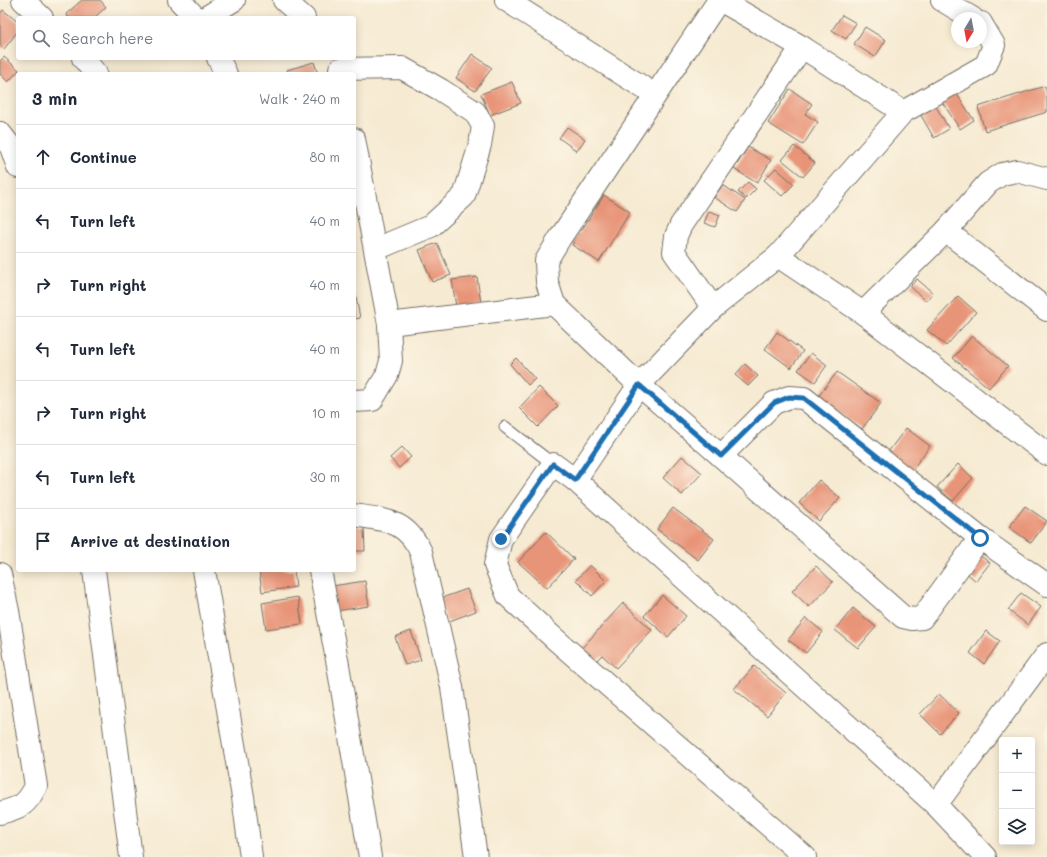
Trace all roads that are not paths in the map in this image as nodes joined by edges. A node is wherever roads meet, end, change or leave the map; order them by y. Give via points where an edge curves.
1 (23, 0) edge
2 (179, 0) edge
3 (234, 0) edge
4 (284, 0) edge
5 (506, 0) edge
6 (720, 0) edge
7 (942, 0) edge
8 (962, 12) edge
9 (40, 16) edge
10 (194, 16) edge
11 (208, 16) edge
12 (302, 16) edge
13 (987, 33) edge
14 (802, 47) junction
15 (85, 60) edge
16 (219, 60) edge
17 (338, 67) edge
18 (94, 72) edge
19 (225, 72) edge
20 (655, 95) junction
21 (904, 112) junction
22 (0, 133) edge
23 (356, 149) edge
24 (16, 161) edge
25 (1047, 179) edge
26 (946, 231) junction
27 (376, 249) junction
28 (778, 256) junction
29 (554, 304) junction
30 (713, 308) junction
31 (1047, 310) edge
32 (863, 313) junction
33 (389, 324) junction
34 (639, 385) junction
35 (356, 400) edge
36 (505, 427) dead end
37 (1047, 454) edge
38 (721, 456) junction
39 (553, 464) junction
40 (575, 480) junction
41 (356, 515) edge
42 (980, 538) junction
43 (16, 569) edge
44 (94, 572) edge
45 (204, 572) edge
46 (320, 572) edge
47 (0, 573) edge
48 (1047, 585) edge
49 (1047, 654) edge
50 (936, 805) junction
51 (0, 813) edge
52 (131, 857) edge
53 (250, 857) edge
54 (370, 857) edge
55 (476, 857) edge
56 (804, 857) edge
57 (985, 857) edge

1 - 9 street
2 - 10 street
3 - 11 street
4 - 12 street
5 - 20 street
6 - 14 street
6 - 20 street
7 - 8 street
13 - 21 street via 994,45 986,65
14 - 21 street
14 - 30 street via 676,236 674,252
15 - 18 street
16 - 19 street
17 - 27 street via 402,68 476,112 483,126 480,145 464,196 431,226
20 - 29 street via 546,261 547,282
21 - 28 street
22 - 24 street via 11,147
23 - 27 street
25 - 26 street via 1017,171 1002,174 988,184
26 - 31 street
26 - 32 street
27 - 33 street
28 - 30 street
28 - 32 street
29 - 33 street
29 - 34 street
30 - 34 street
32 - 37 street
33 - 35 street via 391,361 387,375 372,400
34 - 38 street
34 - 40 street
36 - 39 lane
38 - 42 street via 774,403 789,397 804,398
38 - 42 street via 908,618 922,618
39 - 40 street
39 - 56 street via 501,539 495,565 508,596
40 - 50 street
41 - 55 street via 384,520 404,528 415,539 421,552 452,687
42 - 48 street
43 - 47 street
44 - 52 street
45 - 53 street via 243,797
46 - 54 street
47 - 51 street via 36,786 28,800 16,809
49 - 50 street
50 - 57 street

